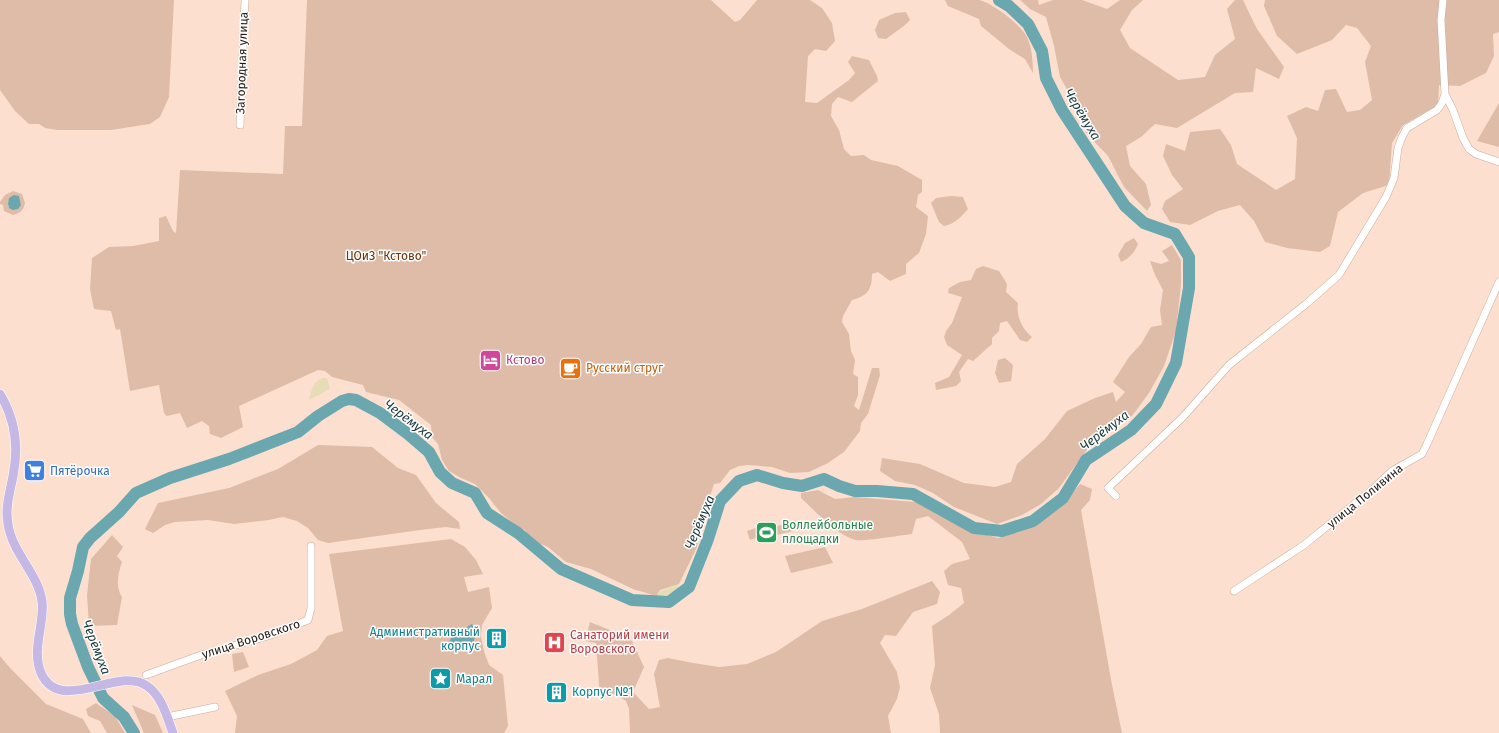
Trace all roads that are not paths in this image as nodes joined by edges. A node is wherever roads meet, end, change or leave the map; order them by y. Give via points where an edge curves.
1 (245, 0) edge
2 (1443, 0) edge
3 (1445, 94) junction
4 (240, 125) dead end
5 (1499, 162) edge
6 (1499, 282) edge
7 (0, 394) edge
8 (1116, 496) dead end
9 (3, 518) edge
10 (312, 546) dead end
11 (1234, 591) dead end
12 (146, 675) dead end
13 (215, 707) dead end
14 (167, 717) junction
15 (173, 733) edge

1 - 4 street, Загородная улица
2 - 3 street via 1441,20
3 - 5 street via 1469,149
3 - 8 street via 1437,110 1407,128 1398,148 1394,178 1386,197 1338,275 1229,365 1183,417 1108,488
6 - 11 street, улица Поливина via 1422,454 1392,471 1304,545
7 - 9 main road via 11,418 16,446 15,466
9 - 14 main road via 15,547 40,592 42,608 38,662 41,673 48,682 58,689 77,691 136,681 146,685 159,699
10 - 12 street, улица Воровского via 311,608 308,620 268,636 201,655
13 - 14 street
14 - 15 main road

